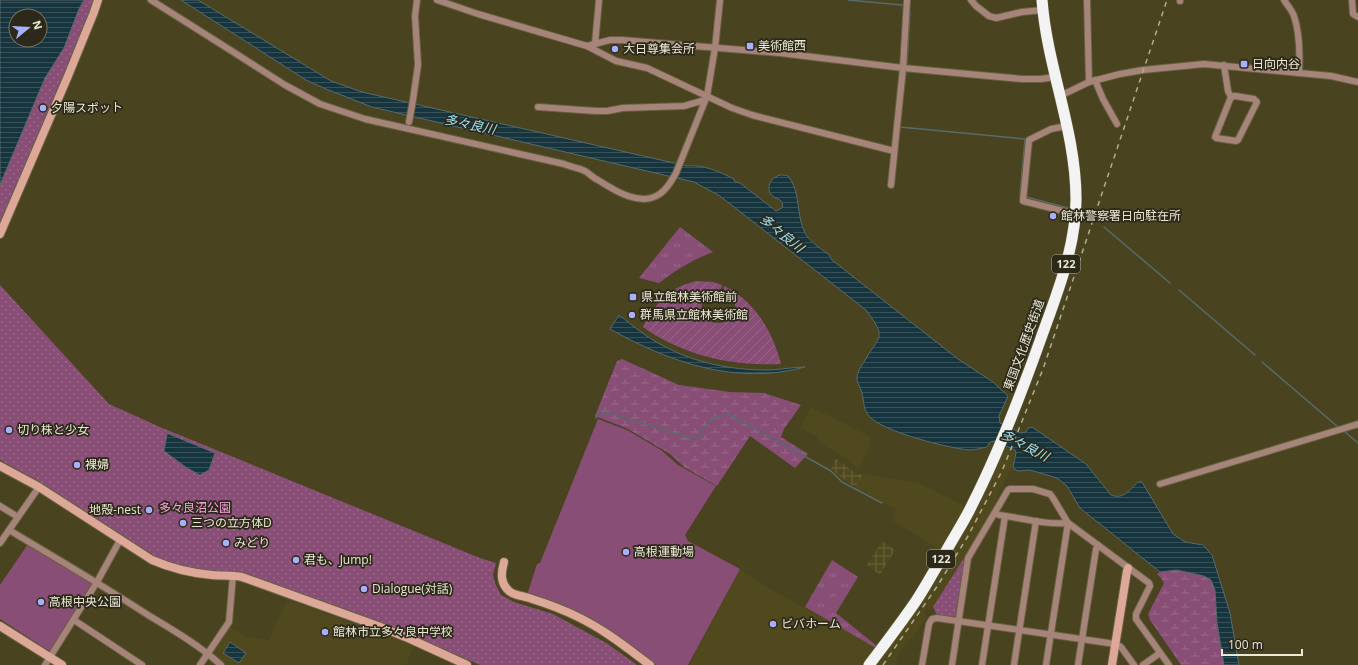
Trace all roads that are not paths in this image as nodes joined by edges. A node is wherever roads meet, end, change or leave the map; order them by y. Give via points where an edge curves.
1 (98, 0) edge
2 (151, 0) edge
3 (417, 0) edge
4 (437, 0) edge
5 (599, 0) edge
6 (720, 0) edge
7 (908, 0) edge
8 (971, 0) edge
9 (1087, 0) edge
10 (1284, 0) edge
11 (1352, 0) edge
12 (1042, 5) edge
13 (1358, 17) edge
14 (595, 44) junction
15 (587, 46) junction
16 (715, 48) junction
17 (1224, 66) junction
18 (903, 68) junction
19 (1299, 73) junction
20 (1055, 76) junction
21 (1095, 80) junction
22 (1089, 82) junction
23 (1358, 82) edge
24 (1060, 96) junction
25 (1231, 97) junction
26 (706, 98) junction
27 (538, 107) dead end
28 (408, 122) dead end
29 (1117, 124) dead end
30 (1067, 126) junction
31 (894, 151) junction
32 (891, 185) dead end
33 (1075, 214) junction
34 (0, 234) edge
35 (1358, 424) edge
36 (0, 466) edge
37 (1160, 484) dead end
38 (39, 487) junction
39 (0, 506) edge
40 (995, 513) junction
41 (1005, 516) junction
42 (18, 517) junction
43 (1036, 521) junction
44 (1068, 523) junction
45 (9, 530) junction
46 (120, 540) junction
47 (0, 543) edge
48 (1098, 545) junction
49 (504, 562) dead end
50 (1128, 568) junction
51 (234, 575) junction
52 (98, 582) junction
53 (74, 620) junction
54 (958, 620) junction
55 (988, 625) junction
56 (0, 626) edge
57 (1019, 629) junction
58 (1050, 634) junction
59 (1082, 639) junction
60 (1115, 644) junction
61 (208, 653) junction
62 (1160, 653) junction
63 (50, 657) junction
64 (45, 665) edge
65 (62, 665) edge
66 (142, 665) edge
67 (200, 665) edge
68 (221, 665) edge
69 (467, 665) edge
70 (650, 665) edge
71 (869, 665) edge
72 (922, 665) edge
73 (952, 665) edge
74 (982, 665) edge
75 (1014, 665) edge
76 (1046, 665) edge
77 (1078, 665) edge
78 (1112, 665) edge
79 (1134, 665) edge
80 (1143, 665) edge
81 (1169, 665) edge

1 - 34 street
2 - 26 street via 285,85 320,104 365,119 564,164 586,172 604,184 637,199 656,196 666,190 676,173
3 - 28 street via 415,16 418,66
4 - 15 street
5 - 14 street
6 - 16 street
7 - 18 street
8 - 12 street via 989,16 996,18
9 - 22 street
10 - 19 street via 1294,14
11 - 13 street via 1353,14
12 - 20 highway, 東国文化歴史街道 / 122
14 - 15 street
14 - 16 street via 622,40
15 - 26 street via 616,60 647,68
16 - 18 street
16 - 26 street
17 - 19 street
17 - 21 street via 1204,64 1143,70
17 - 25 street
18 - 20 street via 1022,79
18 - 31 street
19 - 23 street
20 - 24 highway, 東国文化歴史街道 / 122
21 - 22 street
21 - 29 street
22 - 24 street
24 - 30 highway, 東国文化歴史街道 / 122
25 - 25 street via 1215,137 1236,141 1257,102 1254,99
26 - 27 street via 684,106 607,111
26 - 31 street via 752,115
30 - 33 highway, 東国文化歴史街道 / 122 via 1075,174
30 - 33 street via 1050,129 1029,140 1023,201
31 - 32 street
33 - 71 highway, 東国文化歴史街道 / 122 via 1073,235 1046,325 1000,446 972,506 917,600
35 - 37 street
36 - 38 street
38 - 42 street
38 - 46 street
39 - 42 street
40 - 41 street
40 - 44 street via 1008,490 1033,489 1052,496
40 - 54 street via 968,558
41 - 43 street
41 - 55 street
42 - 45 street
43 - 44 street
43 - 57 street
44 - 48 street
44 - 58 street
45 - 47 street
45 - 52 street
46 - 51 street via 169,568 191,573
46 - 52 street
48 - 50 street
48 - 59 street
49 - 70 street via 502,582 509,590 579,618 612,636
50 - 60 street
50 - 62 street via 1149,583 1136,619
51 - 61 street via 229,622
51 - 69 street via 378,626
52 - 53 street
52 - 61 street
53 - 63 street
53 - 66 street
54 - 55 street
54 - 72 street via 932,619
54 - 73 street
55 - 57 street
55 - 74 street
56 - 63 street
57 - 58 street
57 - 75 street
58 - 59 street
58 - 76 street
59 - 60 street
59 - 77 street
60 - 78 street
60 - 79 street
61 - 67 street
61 - 68 street
62 - 80 street
62 - 81 street
63 - 64 street
63 - 65 street

